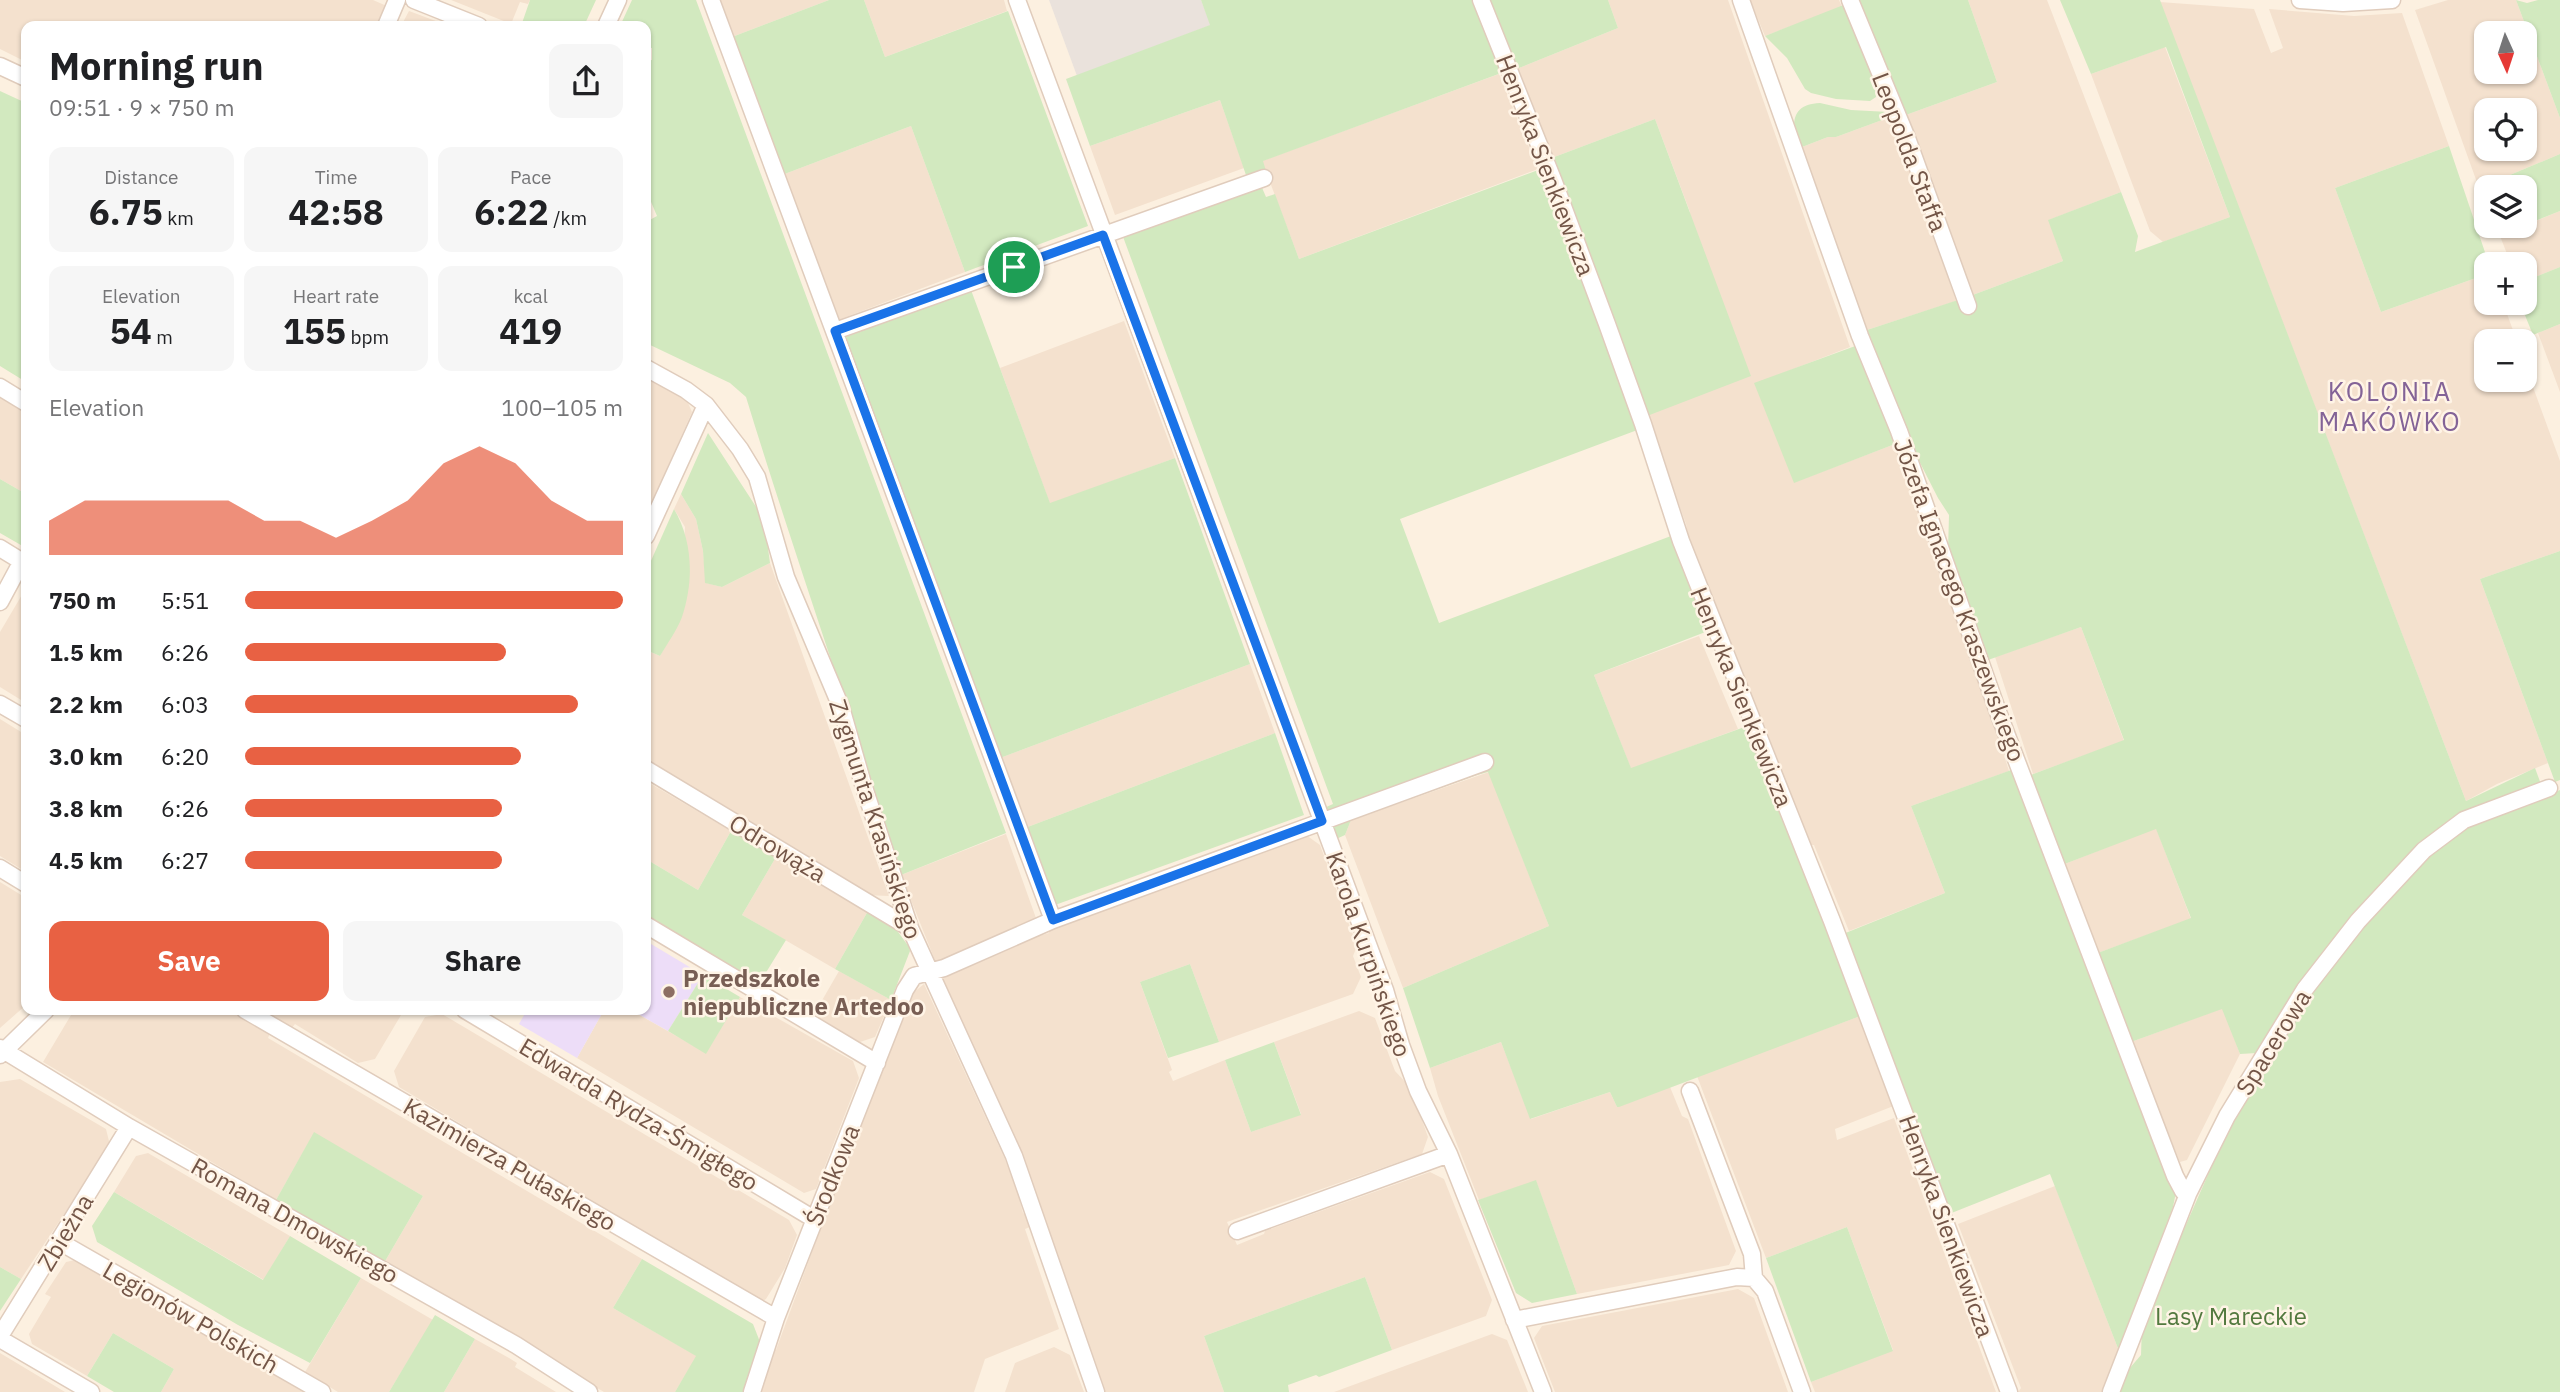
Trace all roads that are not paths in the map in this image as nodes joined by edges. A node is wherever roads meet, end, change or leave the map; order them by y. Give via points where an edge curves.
1 (397, 0) edge
2 (414, 0) edge
3 (618, 0) edge
4 (711, 0) edge
5 (1017, 0) edge
6 (1481, 0) edge
7 (1741, 0) edge
8 (1850, 0) edge
9 (2300, 0) edge
10 (2392, 0) edge
11 (388, 21) edge
12 (466, 21) edge
13 (608, 21) edge
14 (0, 66) edge
15 (21, 76) edge
16 (1264, 178) dead end
17 (1103, 235) junction
18 (1968, 306) dead end
19 (835, 331) junction
20 (651, 371) edge
21 (0, 387) edge
22 (21, 399) edge
23 (706, 405) junction
24 (651, 525) edge
25 (0, 548) edge
26 (21, 561) edge
27 (21, 568) edge
28 (0, 602) edge
29 (0, 704) edge
30 (21, 716) edge
31 (1485, 762) dead end
32 (651, 772) edge
33 (2549, 788) dead end
34 (1322, 821) junction
35 (0, 868) edge
36 (21, 881) edge
37 (1053, 920) junction
38 (651, 928) edge
39 (910, 928) junction
40 (929, 972) junction
41 (42, 1015) edge
42 (253, 1015) edge
43 (473, 1015) edge
44 (2, 1051) edge
45 (877, 1063) junction
46 (1690, 1091) dead end
47 (129, 1127) junction
48 (1449, 1154) junction
49 (2188, 1194) junction
50 (814, 1219) junction
51 (1237, 1231) dead end
52 (60, 1242) junction
53 (1754, 1278) junction
54 (776, 1318) junction
55 (1514, 1320) junction
56 (0, 1338) edge
57 (91, 1392) edge
58 (322, 1392) edge
59 (589, 1392) edge
60 (752, 1392) edge
61 (1096, 1392) edge
62 (1543, 1392) edge
63 (1802, 1392) edge
64 (2008, 1392) edge
65 (2111, 1392) edge

1 - 11 street
2 - 12 street
3 - 13 street
4 - 19 street
5 - 17 street, Karola Kurpińskiego
6 - 64 street, Henryka Sienkiewicza via 1555,182 1681,541 1832,921
7 - 49 street, Józefa Ignacego Kraszewskiego via 1998,712 2175,1175
8 - 18 street, Leopolda Staffa via 1907,138
9 - 10 street
14 - 15 street
16 - 17 street
17 - 19 street
17 - 34 street, Karola Kurpińskiego
19 - 37 street
20 - 23 street, Zygmunta Krasińskiego
21 - 22 street
23 - 24 street
23 - 39 street, Zygmunta Krasińskiego via 757,477 786,577 841,707
25 - 26 street
27 - 28 street
29 - 30 street
31 - 34 street
32 - 39 street, Odrowąża
33 - 49 street, Spacerowa via 2464,820 2424,850 2358,921 2305,989 2256,1066
34 - 37 street
34 - 48 street, Karola Kurpińskiego via 1418,1091
35 - 36 street
37 - 40 street
38 - 45 street
39 - 40 street, Zygmunta Krasińskiego
40 - 45 street, Środkowa via 909,981
40 - 61 street, Zygmunta Krasińskiego via 1014,1156
41 - 44 street
42 - 54 street, Kazimierza Pułaskiego
43 - 50 street, Edwarda Rydza-Śmigłego
44 - 47 street, Romana Dmowskiego
45 - 50 street, Środkowa
46 - 53 street via 1752,1254
47 - 52 street, Zbieżna
47 - 59 street, Romana Dmowskiego via 516,1345
48 - 51 street
48 - 55 street, Karola Kurpińskiego
49 - 65 street, Spacerowa
50 - 54 street, Środkowa
52 - 56 street, Zbieżna
52 - 58 street, Legionów Polskich
53 - 55 street via 1737,1277
53 - 63 street via 1765,1291
54 - 60 street, Środkowa
55 - 62 street, Karola Kurpińskiego
56 - 57 street

